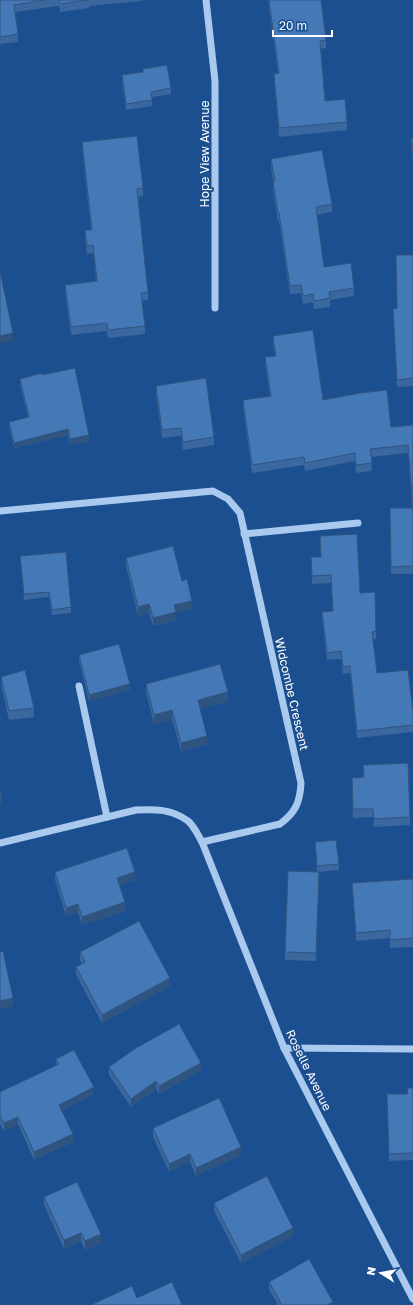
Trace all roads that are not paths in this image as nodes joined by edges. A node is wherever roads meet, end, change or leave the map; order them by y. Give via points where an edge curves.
1 (206, 0) edge
2 (215, 308) dead end
3 (0, 511) edge
4 (358, 523) dead end
5 (244, 534) junction
6 (79, 686) dead end
7 (107, 817) junction
8 (202, 842) junction
9 (0, 843) edge
10 (284, 1048) junction
11 (413, 1049) edge
12 (413, 1299) edge

1 - 2 street, Hope View Avenue via 215,81
3 - 5 street, Widcombe Crescent via 213,491 228,499 240,514
4 - 5 street
5 - 8 street, Widcombe Crescent via 301,783 300,796 296,808 280,824
6 - 7 street
7 - 8 street via 136,810 154,809 171,812 189,822
7 - 9 street
8 - 10 street, Roselle Avenue
10 - 11 street
10 - 12 street, Roselle Avenue

